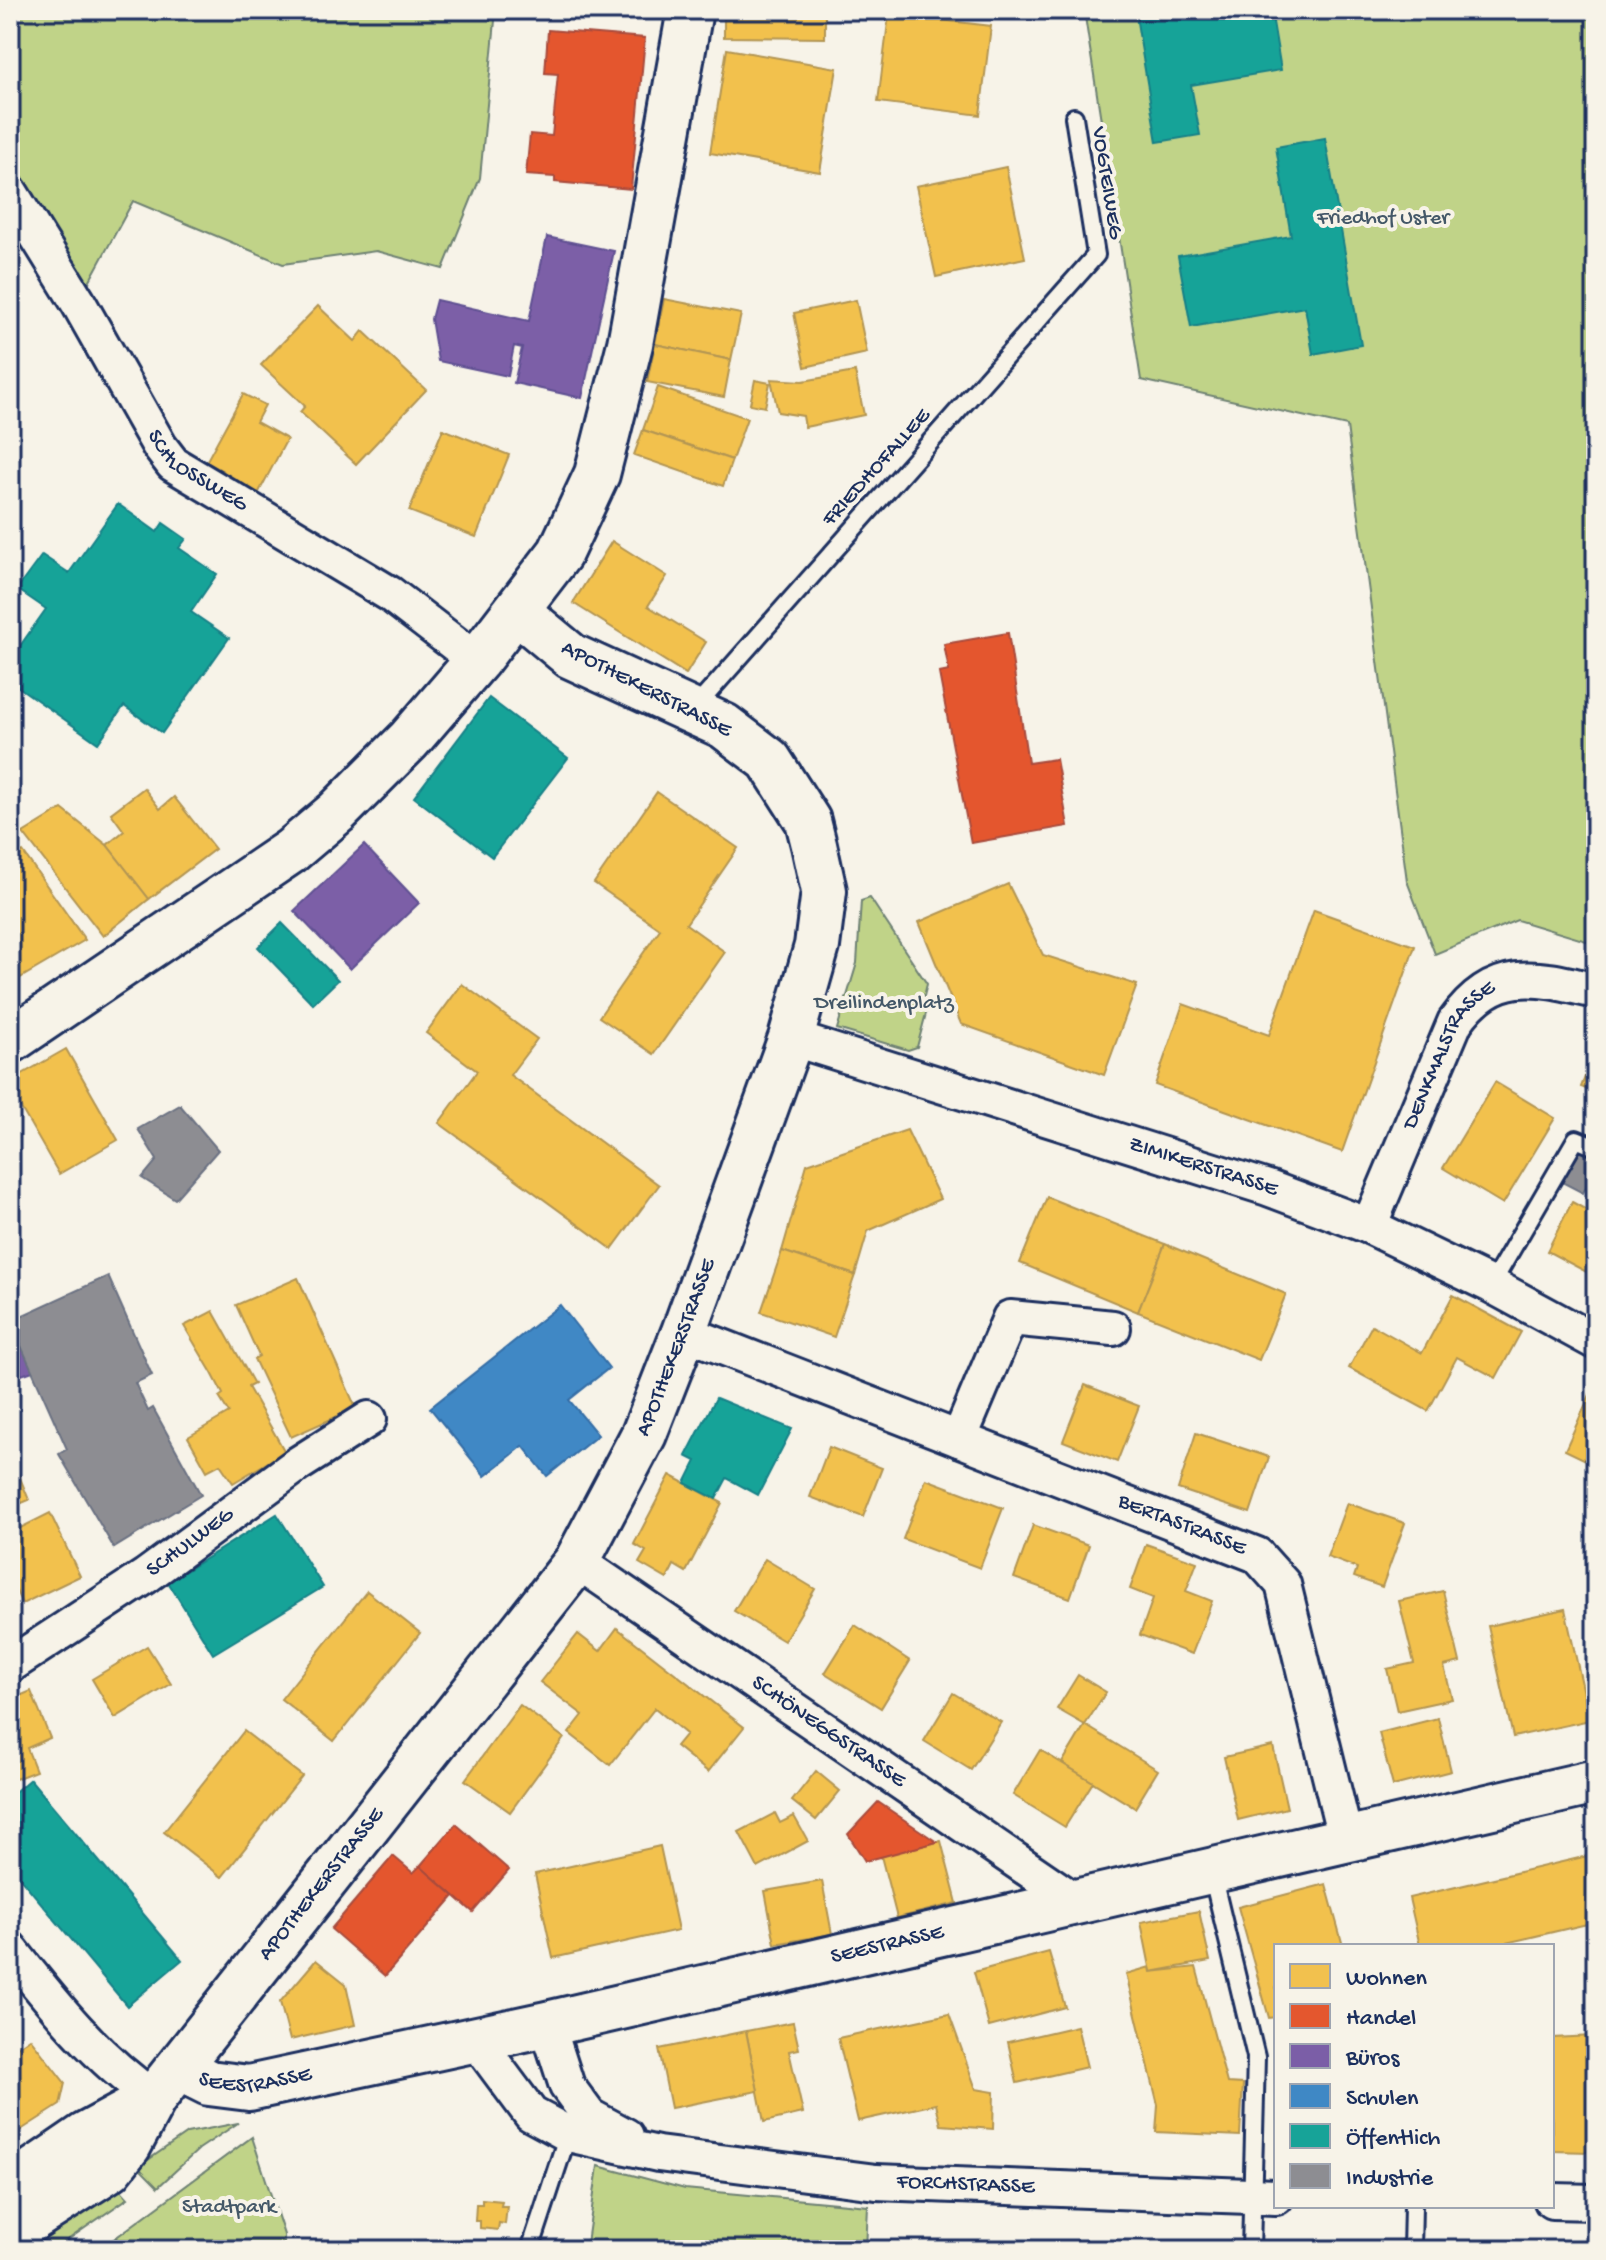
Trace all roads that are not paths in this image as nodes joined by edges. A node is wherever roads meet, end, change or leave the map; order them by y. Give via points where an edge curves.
1 (690, 10) edge
2 (1074, 117) dead end
3 (10, 192) edge
4 (1096, 255) joint
5 (518, 612) junction
6 (477, 661) junction
7 (692, 711) junction
8 (1596, 991) edge
9 (791, 1038) junction
10 (10, 1041) edge
11 (1596, 1147) edge
12 (1369, 1226) junction
13 (1491, 1285) junction
14 (1113, 1328) dead end
15 (684, 1332) junction
16 (1596, 1342) edge
17 (369, 1419) dead end
18 (959, 1439) junction
19 (577, 1561) junction
20 (10, 1665) edge
21 (1596, 1782) edge
22 (1346, 1841) junction
23 (1212, 1873) junction
24 (1078, 1903) junction
25 (10, 1949) edge
26 (547, 2024) junction
27 (476, 2040) junction
28 (167, 2083) junction
29 (568, 2134) junction
30 (658, 2154) junction
31 (10, 2187) edge
32 (1265, 2196) edge
33 (1554, 2201) edge
34 (1596, 2202) edge
35 (1413, 2208) edge
36 (10, 2233) edge
37 (530, 2250) edge
38 (1251, 2250) edge
39 (1412, 2250) edge

1 - 5 street via 630,344 597,474 560,553
2 - 4 lane, VOGTEIWEG
3 - 6 street, SCHLOSSWEG via 173,464 390,594
4 - 7 lane, FRIEDHOFALLEE
5 - 6 street
5 - 7 street, APOTHEKERSTRASSE via 571,656
6 - 10 street via 367,783 291,851
7 - 9 street, APOTHEKERSTRASSE via 724,726 769,760 808,821 824,891 817,946
8 - 12 street, DENKMALSTRASSE via 1546,979 1515,979 1490,986 1470,1001 1455,1022
9 - 12 street, ZIMIKERSTRASSE via 1268,1188
9 - 15 street, APOTHEKERSTRASSE
11 - 13 lane via 1576,1139
12 - 13 street, ZIMIKERSTRASSE
13 - 16 street, ZIMIKERSTRASSE
14 - 18 street via 1010,1318
15 - 18 street, BERTASTRASSE
15 - 19 street, APOTHEKERSTRASSE via 644,1434
17 - 20 street, SCHULWEG
18 - 22 street, BERTASTRASSE via 1257,1555 1283,1584
19 - 24 street, SCHÖNEGGSTRASSE
19 - 28 street, APOTHEKERSTRASSE
21 - 22 street, SEESTRASSE
22 - 23 street, SEESTRASSE
23 - 24 street, SEESTRASSE
23 - 32 lane via 1256,2057
24 - 26 street, SEESTRASSE
25 - 28 street via 118,2074
26 - 27 street, SEESTRASSE
26 - 30 street, FORCHSTRASSE via 567,2086 589,2116
27 - 28 street, SEESTRASSE via 249,2088
27 - 29 street, FORCHSTRASSE via 531,2114
28 - 31 street
28 - 36 street via 110,2169
29 - 30 street, FORCHSTRASSE
29 - 37 lane
30 - 32 street, FORCHSTRASSE via 876,2182
32 - 38 lane
33 - 34 street
35 - 39 lane

